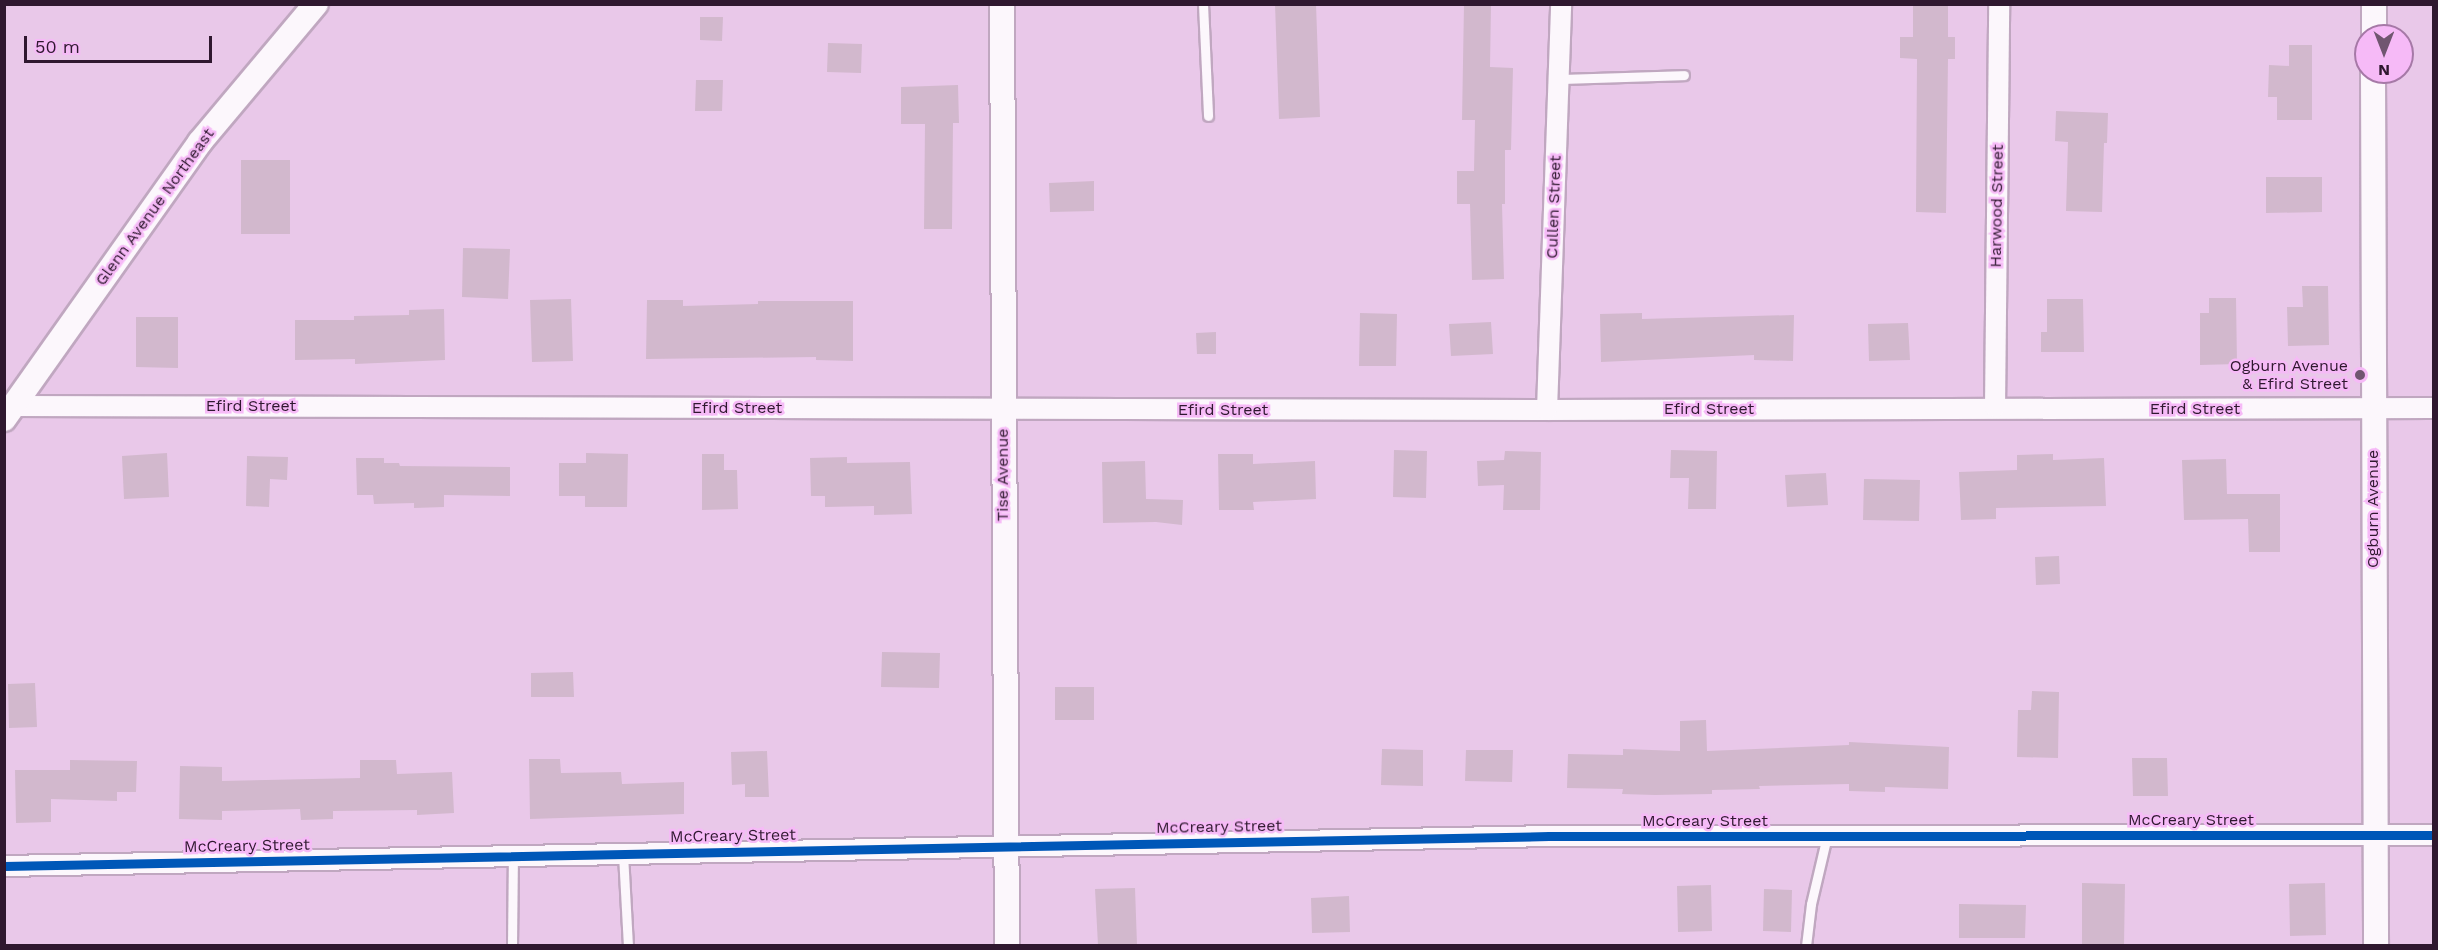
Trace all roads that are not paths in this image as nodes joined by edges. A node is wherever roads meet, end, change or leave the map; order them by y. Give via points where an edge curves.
1 (316, 4) edge
2 (1002, 4) edge
3 (1203, 4) edge
4 (1561, 4) edge
5 (1999, 4) edge
6 (2374, 4) edge
7 (2374, 24) edge
8 (1684, 75) dead end
9 (1558, 79) junction
10 (2373, 84) edge
11 (1208, 116) dead end
12 (1995, 407) junction
13 (2372, 408) junction
14 (2433, 408) edge
15 (1003, 409) junction
16 (1547, 410) junction
17 (9, 412) edge
18 (2376, 835) junction
19 (2433, 835) edge
20 (1827, 836) junction
21 (1006, 846) junction
22 (623, 854) junction
23 (513, 856) junction
24 (4, 866) edge
25 (512, 945) edge
26 (628, 945) edge
27 (1007, 945) edge
28 (1806, 945) edge
29 (2376, 945) edge

1 - 17 street, Glenn Avenue Northeast via 200,142
2 - 15 street, Tise Avenue
3 - 11 lane
4 - 9 street, Cullen Street
5 - 12 street, Harwood Street
6 - 7 street
8 - 9 lane
9 - 16 street, Cullen Street
10 - 13 street, Ogburn Avenue
12 - 13 street, Efird Street
12 - 16 street, Efird Street
13 - 14 street, Efird Street
13 - 18 street, Ogburn Avenue
15 - 16 street, Efird Street
15 - 17 street, Efird Street
15 - 21 street, Tise Avenue
18 - 19 street, McCreary Street
18 - 20 street, McCreary Street
18 - 29 street, Ogburn Avenue
20 - 21 street, McCreary Street via 1549,836
20 - 28 lane via 1810,904
21 - 22 street, McCreary Street
21 - 27 street, Tise Avenue
22 - 23 street, McCreary Street
22 - 26 lane
23 - 24 street, McCreary Street
23 - 25 lane

